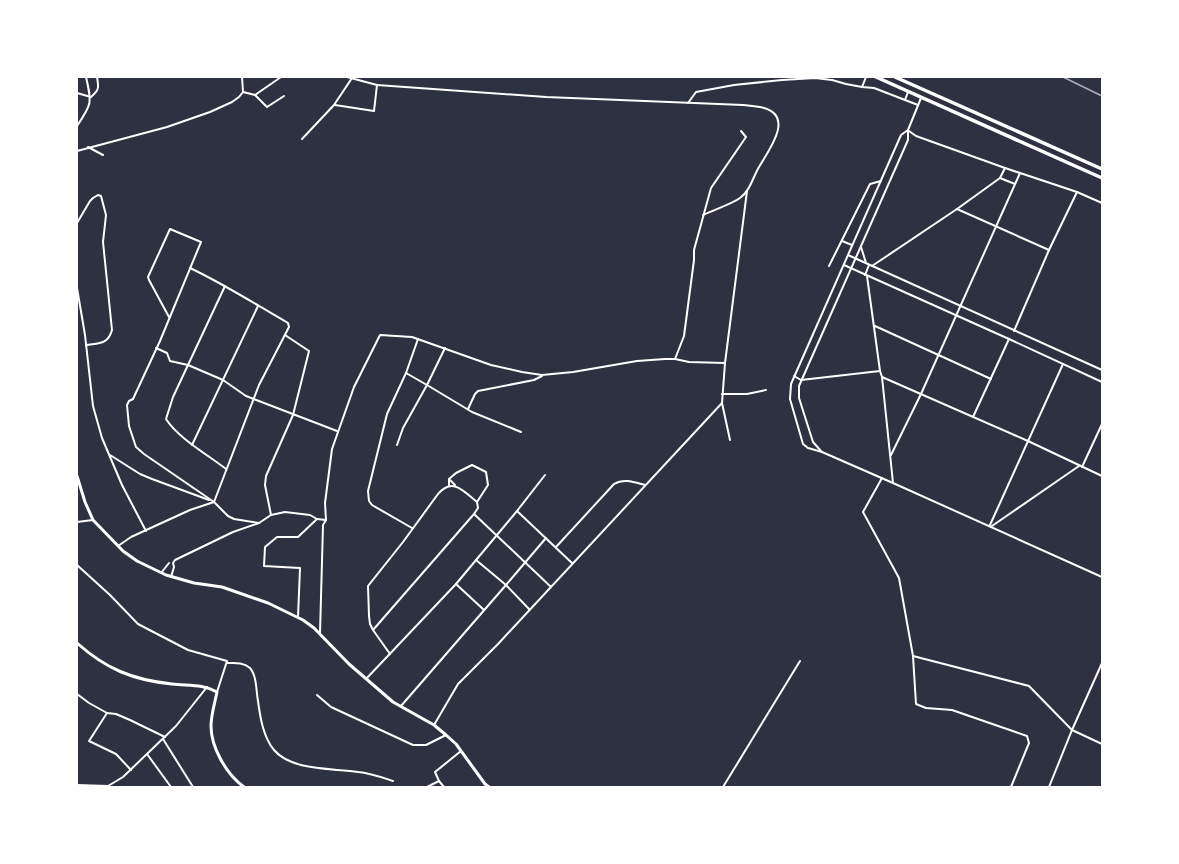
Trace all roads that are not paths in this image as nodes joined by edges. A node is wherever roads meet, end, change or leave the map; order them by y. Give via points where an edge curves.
1 (86, 77) edge
2 (97, 77) edge
3 (242, 77) edge
4 (281, 77) edge
5 (347, 77) edge
6 (866, 77) edge
7 (876, 77) edge
8 (895, 77) edge
9 (352, 78) junction
10 (377, 85) junction
11 (862, 87) junction
12 (909, 91) junction
13 (244, 92) junction
14 (77, 93) edge
15 (255, 94) junction
16 (284, 96) dead end
17 (921, 96) junction
18 (91, 97) junction
19 (905, 100) junction
20 (688, 103) junction
21 (334, 105) junction
22 (918, 105) junction
23 (77, 126) edge
24 (908, 130) junction
25 (741, 131) dead end
26 (302, 139) dead end
27 (88, 147) junction
28 (77, 151) edge
29 (103, 156) dead end
30 (1005, 168) junction
31 (1102, 169) edge
32 (1020, 173) junction
33 (1000, 178) junction
34 (1102, 178) edge
35 (880, 181) junction
36 (1015, 184) junction
37 (747, 191) junction
38 (1077, 192) junction
39 (1102, 203) edge
40 (957, 209) junction
41 (703, 215) junction
42 (77, 223) edge
43 (996, 227) junction
44 (842, 241) junction
45 (852, 245) junction
46 (861, 248) junction
47 (1049, 250) junction
48 (848, 255) junction
49 (856, 258) junction
50 (869, 264) junction
51 (844, 265) junction
52 (829, 266) dead end
53 (190, 268) junction
54 (851, 269) junction
55 (866, 275) junction
56 (225, 286) junction
57 (77, 288) edge
58 (960, 305) junction
59 (258, 306) junction
60 (955, 314) junction
61 (169, 316) junction
62 (875, 326) junction
63 (1014, 330) junction
64 (285, 335) junction
65 (1009, 338) junction
66 (418, 339) junction
67 (86, 345) junction
68 (156, 348) junction
69 (445, 348) junction
70 (937, 355) junction
71 (675, 359) junction
72 (724, 363) junction
73 (1063, 364) junction
74 (188, 365) junction
75 (1102, 370) edge
76 (880, 371) junction
77 (406, 374) junction
78 (542, 375) junction
79 (794, 376) junction
80 (882, 377) junction
81 (991, 379) junction
82 (223, 380) junction
83 (802, 380) junction
84 (1102, 382) edge
85 (427, 385) junction
86 (766, 390) dead end
87 (722, 394) junction
88 (921, 394) junction
89 (253, 399) junction
90 (722, 403) junction
91 (468, 409) junction
92 (293, 415) junction
93 (973, 417) junction
94 (1102, 424) edge
95 (337, 431) junction
96 (521, 432) dead end
97 (730, 440) dead end
98 (1028, 441) junction
99 (192, 445) junction
100 (397, 445) dead end
101 (822, 452) junction
102 (109, 454) junction
103 (890, 456) junction
104 (1081, 466) junction
105 (226, 469) junction
106 (545, 475) dead end
107 (77, 476) edge
108 (1102, 476) edge
109 (882, 478) junction
110 (449, 479) junction
111 (893, 483) junction
112 (449, 485) junction
113 (645, 485) junction
114 (456, 486) junction
115 (214, 502) junction
116 (477, 502) junction
117 (517, 511) junction
118 (474, 514) junction
119 (271, 515) junction
120 (317, 519) junction
121 (94, 520) junction
122 (326, 520) junction
123 (77, 522) edge
124 (259, 523) junction
125 (991, 526) junction
126 (412, 528) junction
127 (146, 531) junction
128 (496, 535) junction
129 (546, 538) junction
130 (118, 546) junction
131 (556, 547) junction
132 (476, 560) junction
133 (169, 563) dead end
134 (526, 563) junction
135 (572, 563) junction
136 (77, 565) edge
137 (161, 573) junction
138 (1102, 576) edge
139 (171, 577) junction
140 (456, 584) junction
141 (506, 585) junction
142 (550, 586) junction
143 (529, 609) junction
144 (484, 610) junction
145 (298, 618) junction
146 (373, 630) junction
147 (320, 633) junction
148 (77, 643) edge
149 (390, 654) junction
150 (913, 656) junction
151 (800, 661) dead end
152 (227, 663) junction
153 (1102, 663) edge
154 (366, 680) junction
155 (207, 688) junction
156 (218, 692) junction
157 (77, 694) edge
158 (317, 695) dead end
159 (400, 706) junction
160 (107, 713) junction
161 (434, 725) junction
162 (1072, 730) junction
163 (446, 735) junction
164 (164, 738) junction
165 (1102, 744) edge
166 (461, 751) junction
167 (147, 754) junction
168 (131, 770) junction
169 (439, 780) junction
170 (393, 781) dead end
171 (77, 785) edge
172 (171, 787) edge
173 (193, 787) edge
174 (244, 787) edge
175 (427, 787) edge
176 (444, 787) edge
177 (489, 787) edge
178 (723, 787) edge
179 (1011, 787) edge
180 (1049, 787) edge

1 - 18 street
2 - 18 street via 99,87
3 - 13 street
4 - 15 street
5 - 9 street
6 - 11 street
7 - 12 highway
8 - 31 highway
9 - 10 street
9 - 21 street
10 - 20 street via 546,97
10 - 21 street via 374,111
11 - 19 street via 874,88
11 - 20 street via 824,78 774,80 696,92
12 - 17 highway
12 - 19 street
13 - 15 street
13 - 27 street via 232,102 210,112 167,127
14 - 18 street
15 - 16 street via 267,107
17 - 22 street
17 - 34 highway
18 - 23 street via 88,110
19 - 22 street
20 - 37 street via 762,107 771,111 777,118 779,123 775,140
21 - 26 street
22 - 24 street
24 - 30 street via 916,136
24 - 35 street via 901,135
24 - 46 street via 908,140
25 - 41 street via 746,137 712,188
27 - 28 street
27 - 29 street
30 - 32 street
30 - 33 street
32 - 36 street
32 - 38 street
33 - 36 street
33 - 40 street
35 - 44 street via 870,184
35 - 45 street
36 - 43 street
37 - 41 street via 740,199
37 - 72 street
38 - 39 street
38 - 47 street
40 - 43 street
40 - 50 street
41 - 71 street via 694,250 684,336
42 - 67 street via 93,198 101,196 106,215 103,242 112,330 110,338 106,341
43 - 47 street
43 - 58 street
44 - 45 street
44 - 52 street
45 - 48 street
46 - 49 street
46 - 50 street
47 - 63 street
48 - 49 street
48 - 51 street
49 - 50 street
49 - 54 street
50 - 55 street
50 - 58 street
51 - 54 street
51 - 79 street
53 - 56 street
53 - 61 street
53 - 61 street via 201,242 170,229 148,277
54 - 55 street
54 - 83 street
55 - 60 street
55 - 62 street
56 - 59 street
56 - 74 street
57 - 67 street
58 - 60 street
58 - 63 street
59 - 64 street via 288,323 289,330
59 - 82 street
60 - 65 street
60 - 70 street
61 - 68 street
62 - 70 street
62 - 76 street
63 - 75 street
64 - 89 street
64 - 92 street via 309,351
65 - 73 street
65 - 81 street
66 - 69 street
66 - 77 street
66 - 95 street via 380,336 354,387
67 - 102 street via 93,406
68 - 74 street via 167,353 170,361
68 - 115 street via 128,405 129,426 136,447
69 - 78 street via 491,365
69 - 85 street
70 - 81 street
70 - 88 street
71 - 72 street
71 - 78 street via 637,361
72 - 87 street
73 - 84 street
73 - 98 street
74 - 82 street
74 - 99 street via 166,419
76 - 80 street
76 - 83 street
77 - 85 street
77 - 126 street via 388,414 368,491 369,502 372,505
78 - 91 street via 528,381 478,391
79 - 83 street
79 - 101 street via 790,399 803,444
80 - 88 street
80 - 103 street
81 - 93 street
82 - 89 street
82 - 99 street
83 - 101 street via 799,398 813,442
85 - 91 street
85 - 100 street via 403,428
86 - 87 street via 747,394
87 - 90 street
88 - 93 street
88 - 103 street
89 - 92 street
89 - 105 street
90 - 97 street
90 - 113 street
91 - 96 street
92 - 95 street
92 - 119 street via 266,476 265,485
93 - 98 street
94 - 104 street
95 - 122 street via 328,471
98 - 104 street
98 - 125 street
99 - 105 street
101 - 109 street
102 - 115 street via 146,477
102 - 127 street
103 - 111 street
104 - 108 street
104 - 125 street
105 - 115 street
106 - 117 street
107 - 121 main road
109 - 111 street
109 - 150 street via 863,512 899,578
110 - 112 street
110 - 114 street
110 - 116 street via 472,465 486,472 488,485
111 - 125 street
112 - 114 street
112 - 126 street via 442,489
113 - 131 street via 626,480 614,484
113 - 135 street
114 - 116 street
115 - 124 street via 234,519
115 - 127 street via 190,510
116 - 118 street via 478,508
117 - 128 street
117 - 129 street
118 - 128 street
118 - 146 street
119 - 120 street via 285,512 310,515
119 - 124 street
120 - 122 street
120 - 145 street via 298,537 277,537 265,547 264,566 300,568
121 - 123 street
121 - 130 main road
122 - 147 street via 323,525
124 - 139 street via 233,532 175,560
125 - 138 street
126 - 146 street via 368,586 369,616
127 - 130 street
128 - 132 street
128 - 134 street
129 - 131 street
129 - 134 street
130 - 137 main road via 137,561
131 - 135 street
132 - 140 street
132 - 141 street
133 - 137 street
134 - 141 street
134 - 142 street
135 - 142 street
136 - 152 street via 138,624 188,650
137 - 139 main road
139 - 145 main road via 222,587 268,603
140 - 144 street
140 - 149 street
141 - 143 street
141 - 144 street
142 - 143 street
143 - 161 street via 458,684
144 - 159 street
145 - 147 main road
146 - 149 street
147 - 154 main road
148 - 155 main road via 109,667 142,680
149 - 154 street
150 - 162 street via 1028,686
150 - 179 street via 916,704 926,708 952,710 1027,736 1029,743
151 - 178 street
152 - 156 street
152 - 170 street via 243,664 251,670 268,740 282,758 295,764 366,773
153 - 162 street
154 - 159 main road
155 - 156 main road
155 - 164 street via 182,721
156 - 174 main road via 211,723 213,740 226,768
157 - 160 street
158 - 163 street via 331,708 413,746 426,745
159 - 161 main road
160 - 164 street via 130,720
160 - 168 street via 89,741 116,754
161 - 163 main road
162 - 165 street
162 - 180 street
163 - 166 main road
164 - 167 street
164 - 173 street
166 - 169 street via 434,772
166 - 177 main road
167 - 168 street
167 - 172 street
168 - 171 street via 108,786
169 - 175 street
169 - 176 street

